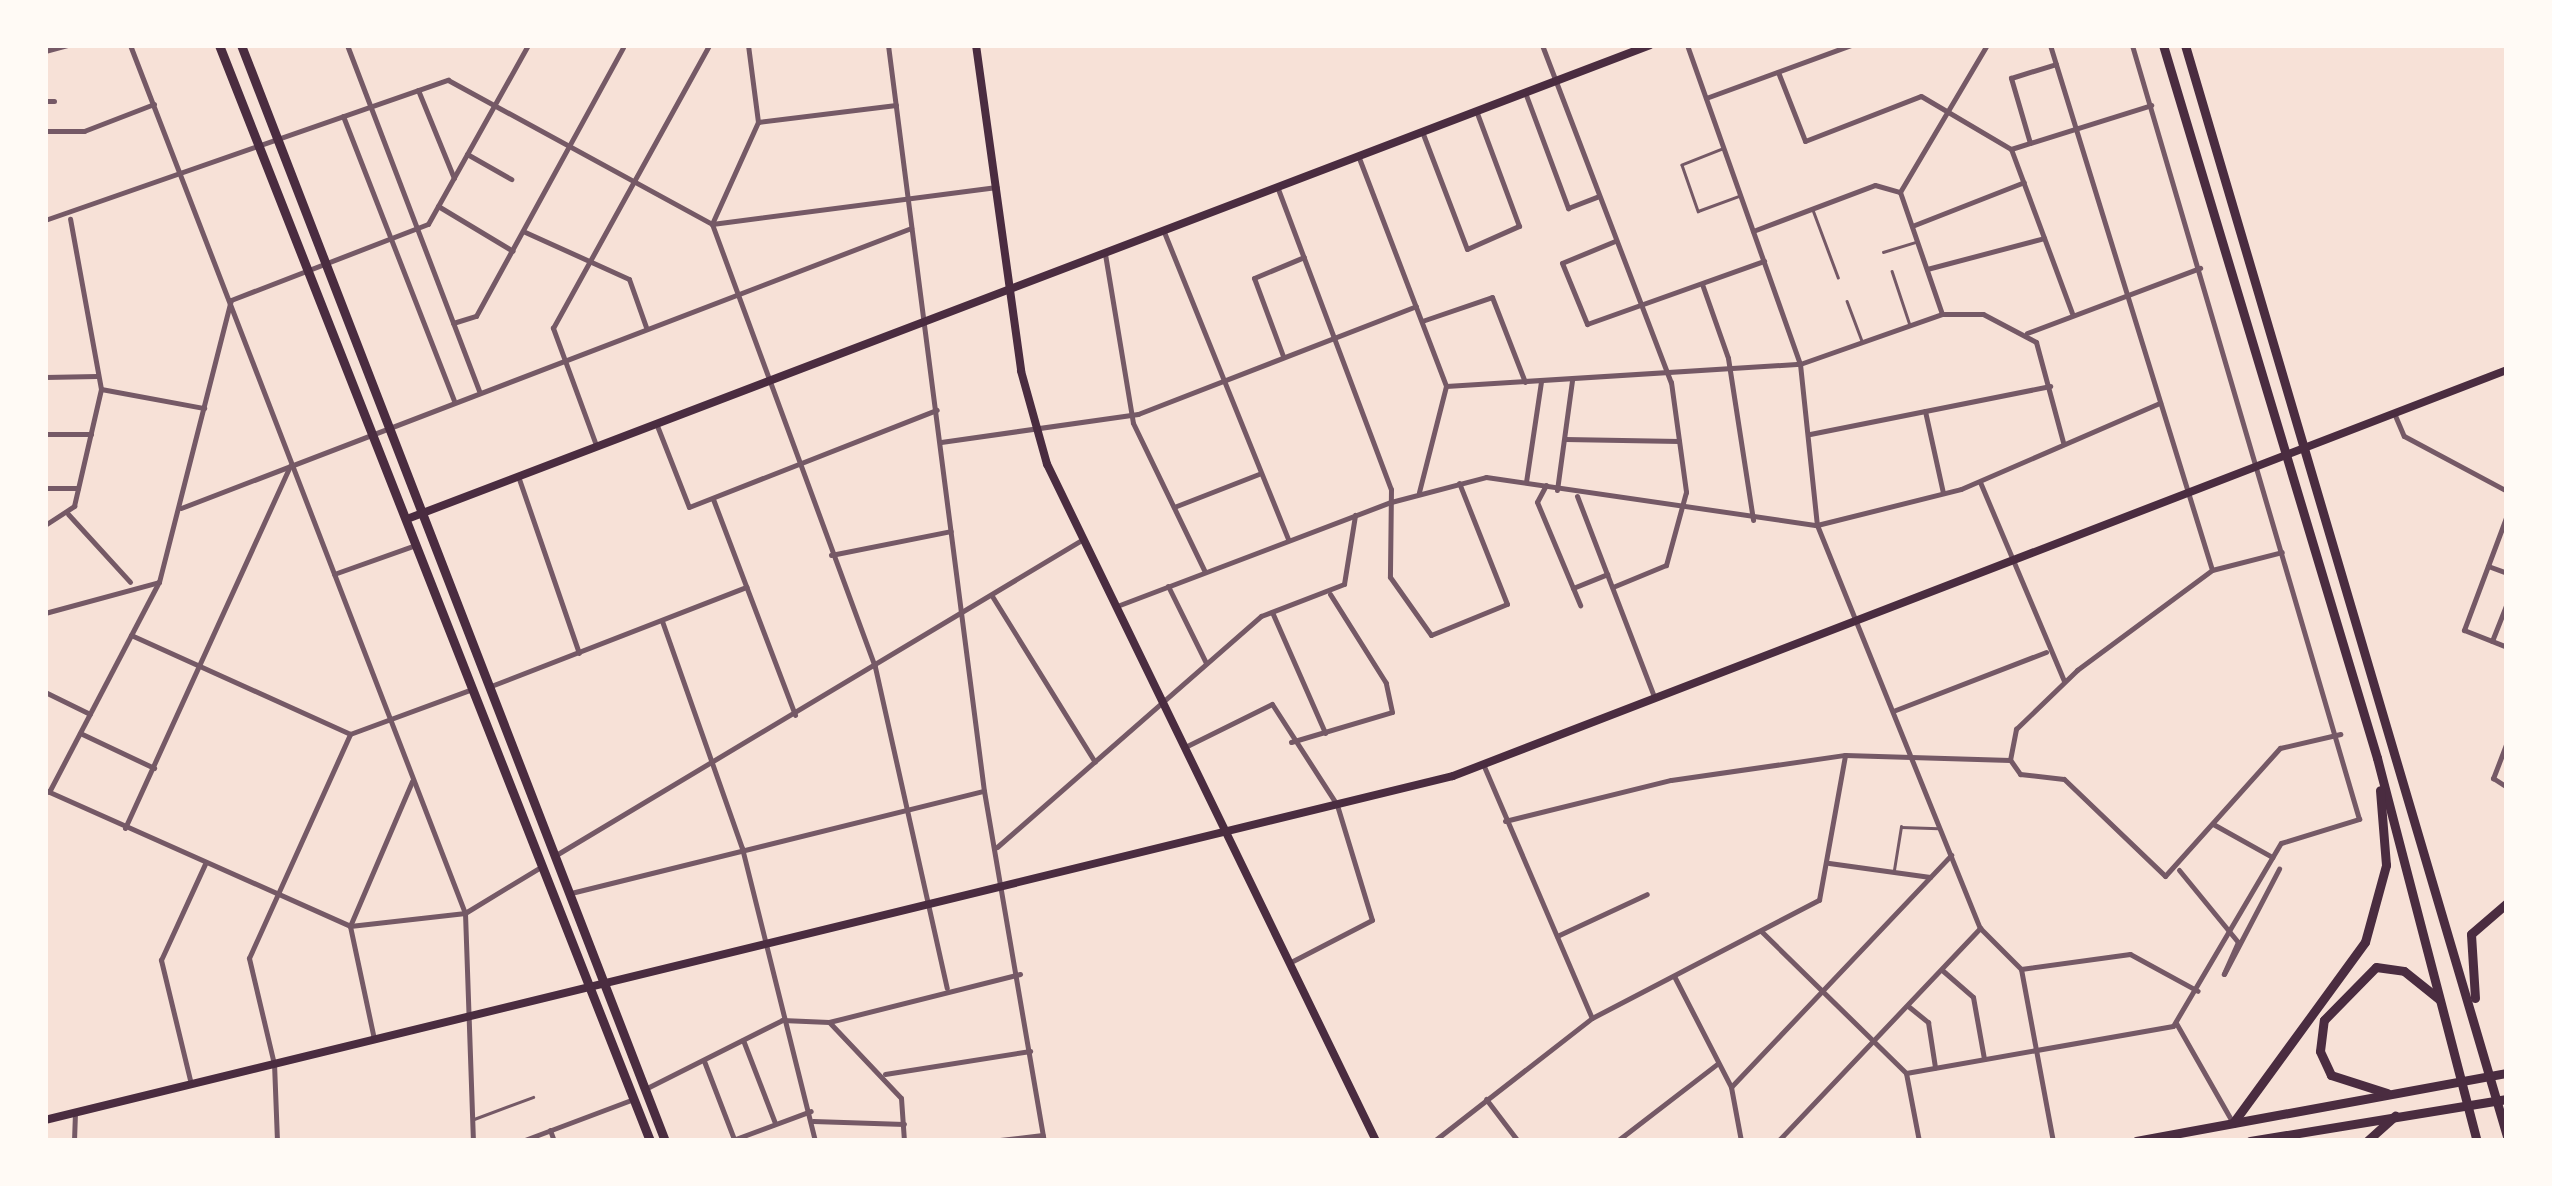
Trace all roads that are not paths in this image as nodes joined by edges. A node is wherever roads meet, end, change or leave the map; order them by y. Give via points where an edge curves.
1 (68, 45) edge
2 (130, 45) edge
3 (218, 45) edge
4 (241, 45) edge
5 (346, 45) edge
6 (528, 45) edge
7 (639, 45) edge
8 (708, 45) edge
9 (748, 45) edge
10 (888, 45) edge
11 (976, 45) edge
12 (1542, 45) edge
13 (1650, 45) edge
14 (1687, 45) edge
15 (1851, 45) edge
16 (1987, 45) edge
17 (2050, 45) edge
18 (2132, 45) edge
19 (2163, 45) edge
20 (2185, 45) edge
21 (620, 46) edge
22 (45, 51) edge
23 (2056, 64) junction
24 (1778, 72) junction
25 (1558, 82) junction
26 (418, 90) junction
27 (1526, 94) junction
28 (1706, 98) junction
29 (45, 101) edge
30 (54, 101) dead end
31 (154, 104) junction
32 (494, 104) junction
33 (896, 104) junction
34 (370, 105) junction
35 (2151, 105) junction
36 (1948, 112) junction
37 (1476, 113) junction
38 (343, 116) junction
39 (758, 122) junction
40 (2075, 128) junction
41 (45, 131) edge
42 (1423, 134) junction
43 (2030, 143) junction
44 (276, 144) junction
45 (1724, 148) junction
46 (572, 149) junction
47 (260, 150) junction
48 (2012, 150) junction
49 (467, 154) junction
50 (1360, 158) junction
51 (454, 178) junction
52 (183, 179) junction
53 (511, 179) dead end
54 (2024, 182) junction
55 (632, 184) junction
56 (997, 187) junction
57 (1278, 188) junction
58 (1900, 192) junction
59 (1740, 195) junction
60 (1599, 196) junction
61 (909, 199) junction
62 (438, 206) junction
63 (1812, 208) junction
64 (70, 218) junction
65 (45, 220) edge
66 (712, 224) junction
67 (1912, 226) junction
68 (418, 228) junction
69 (911, 228) junction
70 (1753, 230) junction
71 (524, 232) junction
72 (1164, 232) junction
73 (2044, 238) junction
74 (392, 240) junction
75 (1615, 240) junction
76 (1917, 242) junction
77 (513, 251) junction
78 (1884, 252) dead end
79 (1105, 254) junction
80 (1304, 257) junction
81 (589, 261) junction
82 (1764, 261) junction
83 (325, 265) junction
84 (2200, 268) junction
85 (1927, 269) junction
86 (1892, 270) dead end
87 (309, 271) junction
88 (1838, 277) dead end
89 (1702, 284) junction
90 (1010, 289) junction
91 (2125, 291) junction
92 (736, 294) junction
93 (230, 300) junction
94 (1848, 301) dead end
95 (1416, 306) junction
96 (1640, 307) junction
97 (2072, 313) junction
98 (1942, 314) junction
99 (1422, 321) junction
100 (924, 322) junction
101 (453, 323) junction
102 (1910, 326) junction
103 (646, 328) junction
104 (2027, 333) junction
105 (1334, 337) junction
106 (1862, 341) junction
107 (1284, 357) junction
108 (563, 359) junction
109 (1800, 364) junction
110 (1729, 369) junction
111 (2507, 370) edge
112 (1666, 374) junction
113 (45, 376) edge
114 (97, 376) junction
115 (1224, 380) junction
116 (1572, 380) junction
117 (766, 382) junction
118 (1525, 382) junction
119 (1541, 382) junction
120 (1446, 386) junction
121 (2050, 386) junction
122 (100, 389) junction
123 (478, 390) junction
124 (454, 400) junction
125 (2160, 403) junction
126 (204, 408) junction
127 (937, 410) junction
128 (1925, 411) junction
129 (2394, 413) junction
130 (1131, 416) junction
131 (656, 423) junction
132 (390, 424) junction
133 (1035, 429) junction
134 (374, 432) junction
135 (45, 434) edge
136 (91, 434) junction
137 (1810, 434) junction
138 (1565, 439) junction
139 (1679, 441) junction
140 (941, 442) junction
141 (2063, 444) junction
142 (596, 445) junction
143 (291, 463) junction
144 (799, 467) junction
145 (2252, 468) junction
146 (1261, 472) junction
147 (518, 476) junction
148 (1526, 482) junction
149 (1980, 482) junction
150 (1459, 483) junction
151 (1546, 485) junction
152 (45, 488) edge
153 (78, 488) junction
154 (1557, 490) junction
155 (1419, 492) junction
156 (2187, 492) junction
157 (2507, 492) edge
158 (1943, 493) junction
159 (1577, 496) junction
160 (713, 499) junction
161 (1391, 502) junction
162 (1174, 507) junction
163 (181, 508) junction
164 (424, 511) junction
165 (1677, 511) junction
166 (68, 514) junction
167 (1355, 515) junction
168 (2507, 515) edge
169 (408, 519) junction
170 (1753, 520) junction
171 (45, 525) edge
172 (1816, 525) junction
173 (951, 531) junction
174 (1288, 539) junction
175 (1080, 541) junction
176 (417, 544) junction
177 (2282, 552) junction
178 (831, 555) junction
179 (2010, 560) junction
180 (2488, 566) junction
181 (2212, 570) junction
182 (1205, 572) junction
183 (2507, 573) edge
184 (334, 574) junction
185 (1608, 574) junction
186 (130, 582) junction
187 (159, 582) junction
188 (1168, 586) junction
189 (746, 587) junction
190 (1573, 588) junction
191 (1613, 588) junction
192 (1330, 594) junction
193 (992, 596) junction
194 (2507, 603) edge
195 (1580, 605) dead end
196 (1117, 606) junction
197 (1272, 612) junction
198 (45, 613) edge
199 (960, 613) junction
200 (1856, 619) junction
201 (662, 621) junction
202 (131, 636) junction
203 (2492, 641) junction
204 (2507, 648) edge
205 (579, 652) junction
206 (2046, 652) junction
207 (1206, 663) junction
208 (875, 667) junction
209 (200, 668) junction
210 (2064, 681) junction
211 (491, 686) junction
212 (472, 689) junction
213 (45, 692) edge
214 (1654, 697) junction
215 (1161, 704) junction
216 (1894, 711) junction
217 (90, 714) junction
218 (795, 714) junction
219 (390, 718) junction
220 (1325, 733) junction
221 (80, 734) junction
222 (350, 734) junction
223 (2340, 734) junction
224 (1291, 742) junction
225 (2507, 742) edge
226 (1183, 748) junction
227 (1845, 754) junction
228 (1913, 757) junction
229 (2377, 758) junction
230 (2010, 760) junction
231 (715, 762) junction
232 (1094, 762) junction
233 (1483, 764) junction
234 (154, 768) junction
235 (413, 778) junction
236 (2507, 787) edge
237 (47, 791) edge
238 (984, 792) junction
239 (1337, 805) junction
240 (904, 809) junction
241 (1504, 822) junction
242 (2214, 824) junction
243 (125, 828) junction
244 (1940, 828) junction
245 (1225, 832) junction
246 (742, 848) junction
247 (996, 848) junction
248 (556, 855) junction
249 (1951, 855) junction
250 (2274, 857) junction
251 (1829, 863) junction
252 (205, 864) junction
253 (539, 868) junction
254 (2279, 869) dead end
255 (2179, 870) junction
256 (1894, 872) junction
257 (1930, 877) junction
258 (1006, 888) junction
259 (571, 893) junction
260 (1646, 894) dead end
261 (279, 896) junction
262 (2507, 904) edge
263 (928, 906) junction
264 (465, 913) junction
265 (350, 926) junction
266 (1980, 928) junction
267 (1761, 931) junction
268 (2230, 934) junction
269 (1557, 936) junction
270 (765, 946) junction
271 (1290, 963) junction
272 (2022, 969) junction
273 (1942, 970) junction
274 (1020, 974) junction
275 (1674, 976) junction
276 (606, 983) junction
277 (588, 988) junction
278 (948, 988) junction
279 (1821, 991) junction
280 (2198, 991) junction
281 (2440, 1000) junction
282 (1908, 1006) junction
283 (468, 1018) junction
284 (1592, 1018) junction
285 (782, 1020) junction
286 (830, 1022) junction
287 (2176, 1024) junction
288 (2480, 1031) junction
289 (374, 1040) junction
290 (743, 1040) junction
291 (1876, 1042) junction
292 (2036, 1049) junction
293 (1030, 1051) junction
294 (1984, 1058) junction
295 (704, 1061) junction
296 (274, 1064) junction
297 (1717, 1064) junction
298 (1935, 1068) junction
299 (1906, 1073) junction
300 (2507, 1073) edge
301 (884, 1074) junction
302 (190, 1084) junction
303 (1730, 1087) junction
304 (647, 1088) junction
305 (2387, 1093) junction
306 (533, 1096) dead end
307 (1486, 1099) junction
308 (2507, 1099) edge
309 (634, 1100) junction
310 (812, 1111) junction
311 (75, 1112) junction
312 (2395, 1116) junction
313 (45, 1120) edge
314 (472, 1120) junction
315 (813, 1121) junction
316 (2233, 1122) junction
317 (775, 1123) junction
318 (904, 1124) junction
319 (550, 1130) junction
320 (2506, 1131) edge
321 (2476, 1137) edge
322 (1044, 1138) edge
323 (732, 1140) edge
324 (74, 1141) edge
325 (276, 1141) edge
326 (474, 1141) edge
327 (522, 1141) edge
328 (554, 1141) edge
329 (650, 1141) edge
330 (665, 1141) edge
331 (815, 1141) edge
332 (904, 1141) edge
333 (991, 1141) edge
334 (1376, 1141) edge
335 (1434, 1141) edge
336 (1518, 1141) edge
337 (1617, 1141) edge
338 (1740, 1141) edge
339 (1778, 1141) edge
340 (1919, 1141) edge
341 (2053, 1141) edge
342 (2136, 1141) edge
343 (2250, 1141) edge
344 (2367, 1141) edge

1 - 22 street
2 - 31 street
3 - 47 main road
4 - 44 main road
5 - 34 street
6 - 32 street
7 - 21 street
8 - 55 street
9 - 39 street
10 - 33 street
11 - 56 main road
12 - 25 street
13 - 25 main road
14 - 28 street
15 - 24 street
16 - 36 street
17 - 23 street
18 - 35 street
19 - 229 main road
20 - 288 main road
21 - 46 street
23 - 40 street
23 - 43 street via 2011,78
24 - 28 street
24 - 36 street via 1805,142 1921,96
25 - 27 main road
25 - 60 street
26 - 32 street via 448,80
26 - 34 street
26 - 51 street
27 - 37 main road
27 - 60 street via 1568,208
28 - 45 street
29 - 30 street
31 - 41 street via 84,131
31 - 52 street
32 - 46 street
32 - 49 street
33 - 39 street
33 - 61 street
34 - 38 street
34 - 68 street
35 - 40 street
35 - 84 street
36 - 48 street
36 - 58 street
37 - 42 main road
37 - 42 street via 1519,226 1467,249
38 - 44 street
38 - 74 street
39 - 66 street
40 - 43 street
40 - 91 street
42 - 50 main road
43 - 48 street
44 - 47 street
44 - 83 main road
45 - 59 street
45 - 59 lane via 1682,165 1692,196 1698,211
46 - 55 street
46 - 71 street
47 - 52 street
47 - 87 main road
48 - 54 street
49 - 51 street
49 - 53 street
50 - 57 main road
50 - 95 street
51 - 62 street
52 - 64 street
52 - 93 street
54 - 67 street
54 - 73 street
55 - 66 street
55 - 81 street
56 - 61 street
56 - 90 main road
57 - 72 main road
57 - 80 street
58 - 63 street via 1876,185
58 - 67 street
59 - 70 street
60 - 75 street
61 - 66 street
61 - 69 street
62 - 68 street
62 - 77 street
63 - 70 street
63 - 88 lane
64 - 65 street
64 - 114 street
66 - 92 street
67 - 76 street
68 - 74 street
68 - 101 street
69 - 92 street
69 - 100 street
70 - 82 street
71 - 77 street
71 - 81 street
72 - 79 main road
72 - 115 street
73 - 85 street
73 - 97 street
74 - 83 street
74 - 124 street
75 - 96 street
75 - 96 street via 1562,263 1587,324
76 - 78 lane
76 - 85 street
77 - 101 street via 476,316
79 - 90 main road
79 - 130 street
80 - 105 street
80 - 107 street via 1254,278
81 - 103 street via 629,279
81 - 108 street via 553,328
82 - 89 street
82 - 109 street
83 - 87 street
83 - 132 main road
84 - 91 street
84 - 145 street
85 - 98 street
86 - 102 lane
87 - 93 street
87 - 134 main road
89 - 96 street
89 - 110 street
90 - 100 main road
90 - 133 main road
91 - 97 street
91 - 125 street
92 - 103 street
92 - 117 street
93 - 126 street
93 - 143 street
94 - 106 lane
95 - 99 street
95 - 105 street
96 - 112 street
97 - 104 street
98 - 102 street
98 - 104 street via 1983,314
99 - 118 street via 1492,297
99 - 120 street
100 - 117 main road
100 - 127 street
101 - 123 street
102 - 106 street
103 - 108 street
104 - 121 street
105 - 107 street
105 - 161 street
106 - 109 street
107 - 115 street
108 - 123 street
108 - 142 street
109 - 110 street
109 - 137 street
110 - 112 street
110 - 170 street
111 - 129 main road
112 - 116 street
112 - 139 street
113 - 114 street
114 - 122 street
115 - 130 street
115 - 146 street
116 - 119 street
116 - 138 street
117 - 131 main road
117 - 144 street
118 - 119 street
118 - 120 street
119 - 148 street
120 - 155 street
121 - 128 street
121 - 141 street
122 - 126 street
122 - 136 street
123 - 124 street
124 - 132 street
125 - 141 street
125 - 156 street
126 - 163 street
127 - 140 street
127 - 144 street
128 - 137 street
128 - 158 street
129 - 145 main road
129 - 157 street via 2404,436
130 - 133 street
130 - 162 street
131 - 142 main road
131 - 160 street via 690,507
132 - 134 street
132 - 164 main road
133 - 140 street
133 - 175 main road
134 - 143 street
134 - 169 main road
135 - 136 street
136 - 153 street
137 - 172 street
138 - 139 street
138 - 154 street
139 - 165 street via 1686,492
140 - 173 street
141 - 149 street
142 - 147 main road
143 - 163 street
143 - 184 street
143 - 209 street
144 - 160 street
144 - 178 street
145 - 156 main road
145 - 177 street
146 - 162 street
146 - 174 street
147 - 164 main road
147 - 205 street
148 - 150 street
148 - 151 street
149 - 158 street
149 - 179 street
150 - 155 street
150 - 161 street via 1507,604 1431,636 1390,577
151 - 154 street
151 - 190 street via 1538,502
152 - 153 street
153 - 166 street
154 - 159 street
155 - 161 street
156 - 179 main road
156 - 181 street
158 - 172 street
159 - 165 street
159 - 185 street
160 - 189 street
161 - 167 street
162 - 182 street
163 - 187 street
164 - 169 main road
164 - 211 main road
165 - 170 street
165 - 191 street via 1666,565
166 - 171 street
166 - 186 street
167 - 174 street
167 - 192 street via 1354,562
168 - 180 street
169 - 176 main road
170 - 172 street
172 - 200 street
173 - 178 street
173 - 199 street
174 - 182 street
175 - 193 street
175 - 196 main road
176 - 184 street
176 - 212 main road
177 - 181 street
177 - 223 street
178 - 208 street
179 - 200 main road
179 - 206 street
180 - 183 street
180 - 203 street via 2464,630
181 - 210 street
182 - 188 street
184 - 219 street
185 - 190 street
185 - 191 street
186 - 187 street
186 - 198 street
187 - 202 street
188 - 196 street
188 - 207 street
189 - 201 street
189 - 218 street
190 - 195 street
191 - 214 street
192 - 197 street
192 - 220 street via 1386,684 1392,712
193 - 199 street
193 - 232 street
194 - 203 street
196 - 215 main road
197 - 207 street
197 - 220 street
199 - 208 street
199 - 238 street
200 - 214 main road
200 - 216 street
201 - 205 street
201 - 231 street
202 - 209 street
202 - 217 street
203 - 204 street
205 - 211 street
206 - 210 street
206 - 216 street
207 - 215 street
208 - 218 street
208 - 240 street
209 - 222 street
209 - 234 street
210 - 230 street via 2016,729
211 - 248 main road
212 - 219 street
212 - 253 main road
213 - 217 street
214 - 233 main road
215 - 226 main road
215 - 232 street
216 - 228 street
217 - 221 street
218 - 231 street
219 - 222 street
219 - 235 street
220 - 224 street
221 - 234 street
221 - 237 street
222 - 261 street
223 - 242 street via 2280,748
223 - 250 street via 2359,818 2281,844
224 - 226 street via 1272,704
224 - 239 street
225 - 236 street via 2493,778
226 - 245 main road
227 - 228 street
227 - 241 street via 1670,780
227 - 251 street
228 - 230 street
228 - 244 street
229 - 281 main road
229 - 316 main road via 2386,865 2378,910 2352,966
230 - 255 street via 2020,774 2064,779 2158,874
231 - 246 street
231 - 248 street
232 - 247 street
233 - 239 main road
233 - 241 street
234 - 243 street
235 - 264 street
235 - 265 street
237 - 243 street
238 - 240 street
238 - 247 street
239 - 245 main road
239 - 271 street via 1372,920
240 - 246 street
240 - 263 street
241 - 269 street
242 - 250 street
242 - 255 street
243 - 252 street
244 - 249 street
244 - 256 lane via 1901,827
245 - 258 main road
245 - 271 main road
246 - 259 street
246 - 270 street
247 - 258 street
248 - 259 main road
249 - 257 street
249 - 266 street
250 - 268 street
251 - 256 street
251 - 267 street via 1818,900
252 - 261 street
252 - 302 street via 160,960
253 - 264 street
253 - 277 main road
254 - 268 street via 2224,974 2238,942
255 - 268 street
256 - 257 street
257 - 279 street
258 - 263 main road
258 - 274 street
259 - 276 main road
260 - 269 street
261 - 265 street
261 - 296 street via 249,958
262 - 288 main road via 2484,916 2469,941
263 - 270 main road
263 - 278 street
264 - 265 street
264 - 283 street
265 - 289 street
266 - 272 street
266 - 273 street
267 - 275 street
267 - 279 street
268 - 280 street
269 - 284 street
270 - 276 main road
270 - 285 street
271 - 334 main road
272 - 280 street via 2130,954
272 - 292 street
273 - 282 street
273 - 294 street via 1973,998
274 - 278 street
274 - 293 street
275 - 284 street
275 - 297 street
276 - 277 main road
276 - 304 main road
277 - 283 main road
277 - 309 main road
278 - 286 street
279 - 291 street
279 - 303 street
280 - 287 street
281 - 305 main road via 2404,970 2376,968 2324,1020 2320,1048 2329,1072
281 - 321 main road
282 - 291 street
282 - 298 street via 1928,1022
283 - 289 main road
283 - 314 street
284 - 307 street
285 - 286 street
285 - 290 street
285 - 310 street
286 - 301 street
287 - 292 street
287 - 316 street
288 - 320 main road
289 - 296 main road
290 - 295 street
290 - 317 street
291 - 299 street
291 - 339 street
292 - 294 street
292 - 341 street
293 - 301 street
293 - 322 street
294 - 298 street
295 - 304 street
295 - 323 street
296 - 302 main road
296 - 325 street
297 - 303 street
297 - 337 street
298 - 299 street
299 - 340 street
300 - 305 main road
301 - 318 street via 901,1098
302 - 311 main road
303 - 338 street
304 - 330 main road
305 - 316 main road
306 - 314 lane
307 - 335 street
307 - 336 street
308 - 312 main road
309 - 319 street
309 - 329 main road
310 - 315 street
310 - 317 street
311 - 313 main road
311 - 324 street
312 - 343 main road
312 - 344 main road
314 - 326 street
315 - 318 street
315 - 331 street
316 - 342 main road
317 - 323 street
318 - 332 street
319 - 327 street
319 - 328 street
322 - 333 street

